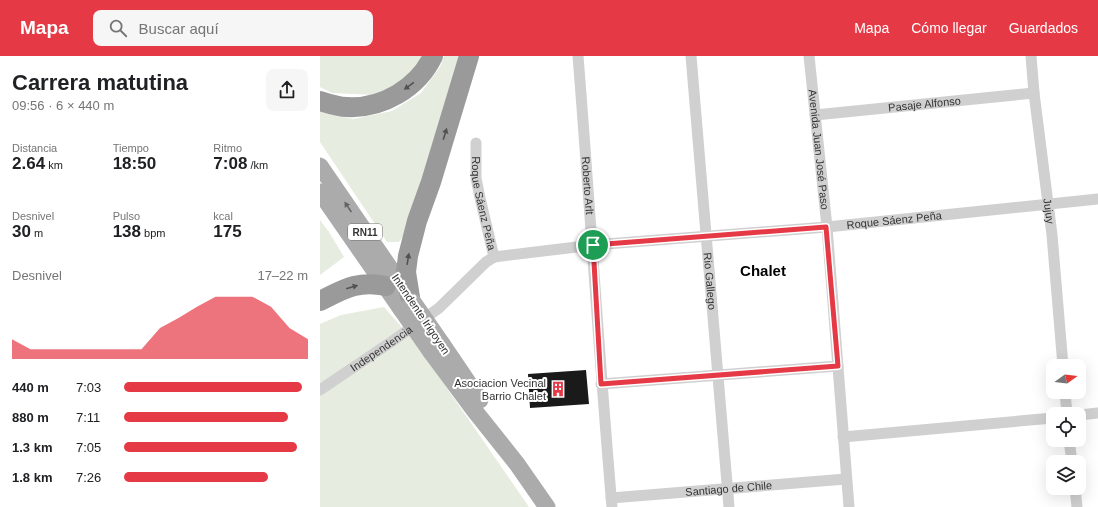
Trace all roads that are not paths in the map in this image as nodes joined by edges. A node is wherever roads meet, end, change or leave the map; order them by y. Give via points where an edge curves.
1 (433, 56) edge
2 (469, 56) edge
3 (578, 56) edge
4 (691, 56) edge
5 (809, 56) edge
6 (1031, 56) edge
7 (1034, 93) junction
8 (320, 101) edge
9 (815, 115) junction
10 (476, 142) dead end
11 (320, 166) edge
12 (320, 192) edge
13 (1098, 198) edge
14 (1047, 203) junction
15 (826, 227) junction
16 (707, 237) junction
17 (593, 245) junction
18 (494, 257) junction
19 (386, 286) junction
20 (320, 301) edge
21 (408, 303) junction
22 (1062, 359) edge
23 (838, 366) junction
24 (718, 375) junction
25 (601, 384) junction
26 (320, 390) edge
27 (1098, 413) edge
28 (1086, 414) edge
29 (1046, 419) edge
30 (843, 437) junction
31 (846, 479) junction
32 (727, 488) junction
33 (1076, 495) edge
34 (612, 502) edge
35 (547, 507) edge
36 (729, 507) edge
37 (849, 507) edge
38 (1077, 507) edge

1 -> 8 highway via 414,82 395,96 372,105 347,107
21 -> 2 highway via 408,256
3 - 17 street, Roberto Arlt
4 - 16 street, Rio Gallego
5 - 9 street, Avenida Juan José Paso
6 - 7 street, Jujuy
7 - 9 street, Pasaje Alfonso
7 - 14 street, Jujuy
9 - 15 street, Avenida Juan José Paso
10 - 18 street, Roque Sáenz Peña via 476,178
21 -> 11 main road, Intendente Irigoyen / RN11
12 - 19 main road, Intendente Irigoyen / RN11
13 - 14 street, Roque Sáenz Peña
14 - 15 street, Roque Sáenz Peña
14 - 22 street, Jujuy
15 - 16 street, Roque Sáenz Peña
15 - 23 street, Avenida Juan José Paso
16 - 17 street, Roque Sáenz Peña
16 - 24 street, Rio Gallego
17 - 18 street, Roque Sáenz Peña
17 - 25 street, Roberto Arlt
18 - 26 street, Independencia via 439,308
20 -> 19 highway via 344,289 364,284
19 - 21 main road, Intendente Irigoyen / RN11
21 - 35 main road, Intendente Irigoyen / RN11, bridge via 474,410
23 - 24 street
23 - 30 street, Avenida Juan José Paso
24 - 25 street
24 - 32 street, Rio Gallego
25 - 34 street, Roberto Arlt
27 - 28 street
29 - 30 street
30 - 31 street, Avenida Juan José Paso
31 - 32 street, Santiago de Chile
31 - 37 street, Avenida Juan José Paso
32 - 34 street, Santiago de Chile
32 - 36 street, Rio Gallego
33 - 38 street

